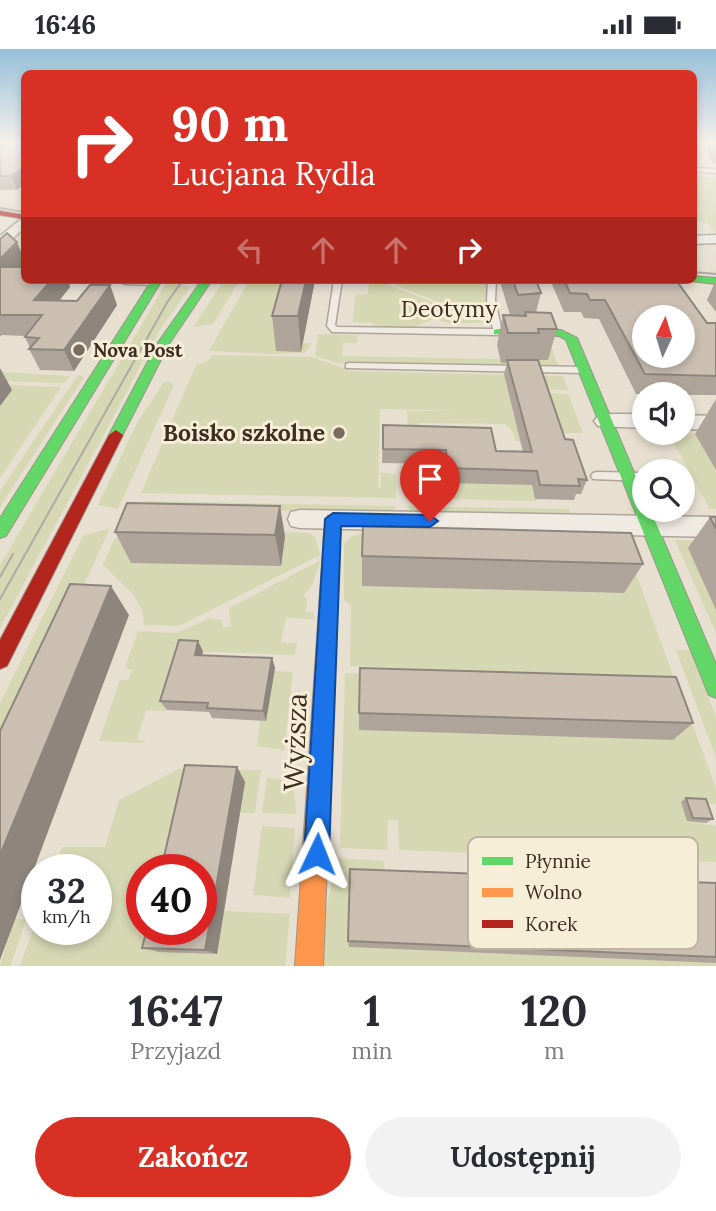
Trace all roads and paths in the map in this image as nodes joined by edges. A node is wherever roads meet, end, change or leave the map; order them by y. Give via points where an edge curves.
1 (21, 210) edge
2 (0, 212) edge
3 (21, 218) edge
4 (21, 222) edge
5 (716, 239) edge
6 (697, 240) edge
7 (0, 243) edge
8 (697, 279) edge
9 (716, 281) edge
10 (154, 284) edge
11 (204, 284) edge
12 (337, 284) edge
13 (492, 284) edge
14 (498, 332) junction
15 (349, 366) dead end
16 (585, 370) junction
17 (605, 421) junction
18 (632, 421) edge
19 (695, 422) edge
20 (716, 423) edge
21 (632, 470) edge
22 (597, 477) dead end
23 (632, 477) edge
24 (300, 519) dead end
25 (333, 519) junction
26 (647, 522) edge
27 (648, 525) junction
28 (716, 527) edge
29 (0, 531) edge
30 (0, 660) edge
31 (716, 688) edge
32 (309, 966) edge

1 - 2 main road
2 - 3 main road
4 - 7 street
5 - 6 street
8 - 9 main road
10 - 29 main road
11 - 30 main road via 163,344
12 - 14 lane, Deotymy via 331,326 335,330
13 - 14 lane
14 - 16 main road, Deotymy via 568,334
15 - 16 lane
16 - 17 main road, Deotymy
17 - 18 street
17 - 21 main road, Deotymy
19 - 20 street
22 - 23 lane
24 - 25 street
25 - 27 street
25 - 32 main road, Wyższa
26 - 27 main road, Deotymy
27 - 28 street
27 - 31 main road, Deotymy

